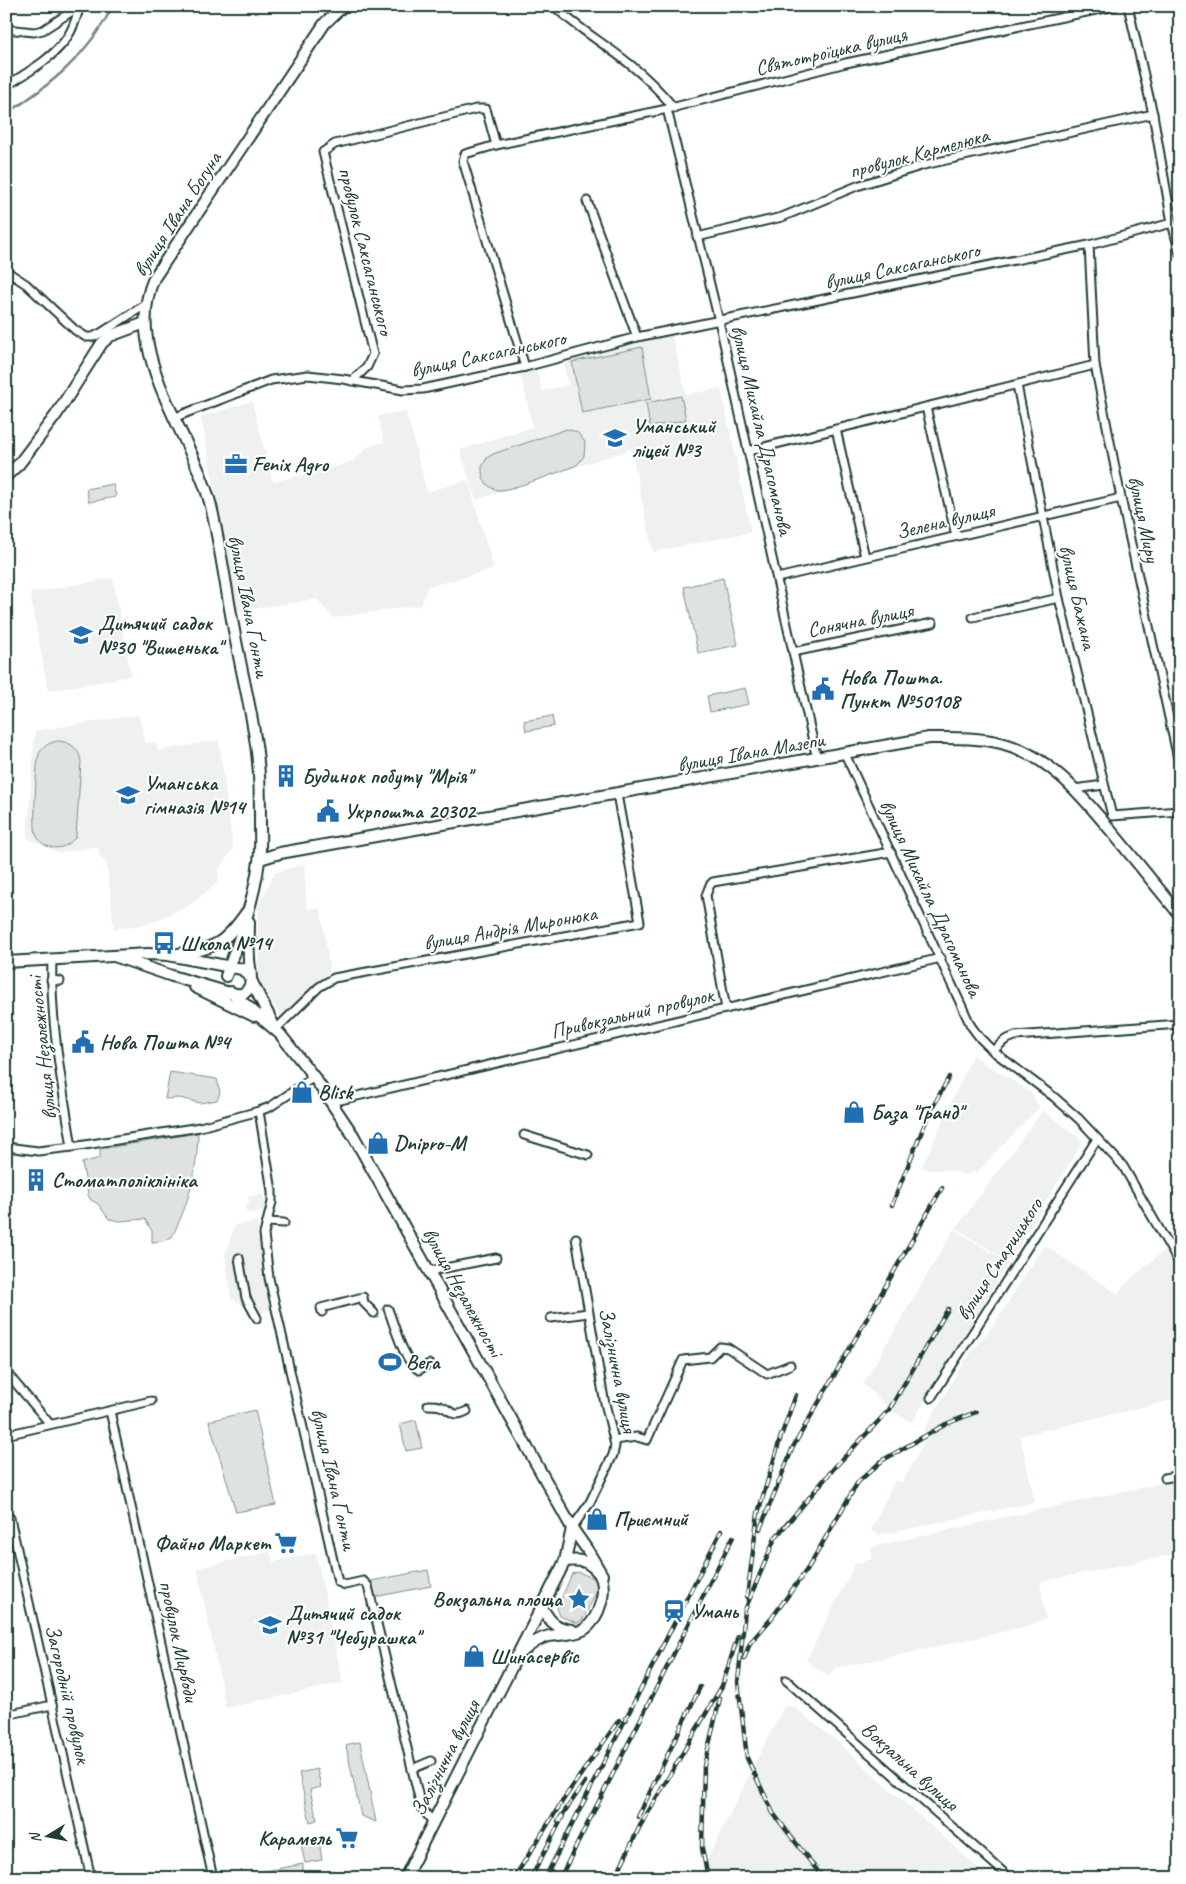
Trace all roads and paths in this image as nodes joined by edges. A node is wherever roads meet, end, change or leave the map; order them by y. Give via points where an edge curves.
1 (80, 6) edge
2 (343, 6) edge
3 (554, 6) edge
4 (1114, 6) edge
5 (1128, 6) edge
6 (6, 29) edge
7 (6, 86) edge
8 (670, 108) junction
9 (1153, 114) junction
10 (496, 145) junction
11 (587, 201) dead end
12 (1172, 223) junction
13 (697, 237) junction
14 (1089, 245) junction
15 (1180, 254) edge
16 (6, 271) edge
17 (145, 305) junction
18 (719, 321) junction
19 (145, 324) junction
20 (637, 338) junction
21 (1095, 366) junction
22 (525, 367) junction
23 (352, 381) junction
24 (1017, 385) junction
25 (926, 407) junction
26 (173, 418) junction
27 (836, 429) junction
28 (748, 451) junction
29 (6, 476) edge
30 (1121, 498) junction
31 (1042, 516) junction
32 (956, 536) junction
33 (865, 557) junction
34 (776, 578) junction
35 (1059, 598) junction
36 (973, 617) dead end
37 (933, 623) dead end
38 (793, 652) junction
39 (845, 754) junction
40 (817, 759) junction
41 (1180, 768) edge
42 (1104, 786) junction
43 (1074, 789) junction
44 (617, 794) junction
45 (1180, 811) edge
46 (891, 852) junction
47 (260, 859) junction
48 (250, 906) junction
49 (1180, 915) edge
50 (114, 956) junction
51 (168, 956) junction
52 (941, 958) junction
53 (52, 959) junction
54 (6, 962) edge
55 (231, 970) junction
56 (172, 976) junction
57 (251, 979) junction
58 (51, 980) junction
59 (60, 981) dead end
60 (233, 994) junction
61 (726, 1009) junction
62 (1180, 1024) edge
63 (276, 1029) junction
64 (993, 1051) junction
65 (314, 1077) junction
66 (332, 1102) junction
67 (259, 1110) junction
68 (524, 1135) dead end
69 (1097, 1139) junction
70 (6, 1147) edge
71 (72, 1147) junction
72 (588, 1155) dead end
73 (267, 1222) junction
74 (284, 1223) dead end
75 (576, 1238) dead end
76 (239, 1258) dead end
77 (496, 1258) dead end
78 (1180, 1265) edge
79 (430, 1271) junction
80 (388, 1309) dead end
81 (322, 1312) dead end
82 (374, 1313) dead end
83 (588, 1313) junction
84 (257, 1318) dead end
85 (551, 1318) dead end
86 (429, 1364) dead end
87 (790, 1365) dead end
88 (6, 1372) edge
89 (932, 1398) dead end
90 (152, 1401) dead end
91 (428, 1405) dead end
92 (110, 1411) junction
93 (467, 1411) dead end
94 (50, 1424) junction
95 (6, 1435) edge
96 (614, 1440) junction
97 (1180, 1475) edge
98 (1165, 1478) dead end
99 (10, 1518) dead end
100 (572, 1528) junction
101 (566, 1561) junction
102 (602, 1575) junction
103 (543, 1609) junction
104 (581, 1631) junction
105 (518, 1655) junction
106 (786, 1680) dead end
107 (52, 1705) junction
108 (6, 1715) edge
109 (431, 1761) dead end
110 (412, 1769) junction
111 (433, 1822) junction
112 (92, 1878) edge
113 (213, 1878) edge
114 (405, 1878) edge
115 (1010, 1878) edge

1 - 6 street via 43,30
1 - 7 street via 67,39
2 - 17 main road, вулиця Івана Богуна via 325,23 154,278
3 - 8 street via 631,65 657,88
4 - 8 street, Святотроїцька вулиця via 846,63
5 - 9 street
8 - 10 street, Святотроїцька вулиця
8 - 13 street, вулиця Михайла Драгоманова
9 - 12 street
9 - 13 street, провулок Кармелюка via 924,165 857,186 782,217
10 - 22 street, Святотроїцька вулиця via 465,154 463,161
10 - 23 street, провулок Саксаганського via 486,109 476,109 335,144 324,152 373,354 367,367
11 - 20 street
12 - 14 street, вулиця Саксаганського
12 - 15 street
13 - 18 street, вулиця Михайла Драгоманова
14 - 18 street, вулиця Саксаганського
14 - 21 street, вулиця Миру
16 - 17 street via 26,284 86,337 101,333
17 - 19 main road, вулиця Івана Богуна
18 - 20 street, вулиця Саксаганського
18 - 28 street, вулиця Михайла Драгоманова
19 - 26 main road, вулиця Івана Ґонти via 150,351
19 - 29 main road via 110,336 102,343 56,415
20 - 22 street, вулиця Саксаганського
21 - 24 street
21 - 30 street, вулиця Миру
22 - 23 street, вулиця Саксаганського via 423,389 403,390
23 - 26 street, вулиця Саксаганського via 308,375 271,380
24 - 25 street
24 - 31 street, вулиця Бажана
25 - 27 street
25 - 32 street
26 - 47 main road, вулиця Івана Ґонти via 206,488 221,554 258,762
27 - 28 street
27 - 33 street
28 - 34 street, вулиця Михайла Драгоманова
30 - 31 street, Зелена вулиця
30 - 41 street, вулиця Миру
31 - 32 street, Зелена вулиця
31 - 35 street, вулиця Бажана
32 - 33 street, Зелена вулиця
33 - 34 street, Зелена вулиця
34 - 38 street, вулиця Михайла Драгоманова
35 - 36 street
35 - 42 street, вулиця Бажана
37 - 38 street, Сонячна вулиця
38 - 40 street, вулиця Михайла Драгоманова
39 - 40 main road, вулиця Івана Мазепи
39 - 43 main road, вулиця Івана Мазепи via 929,738 983,740 1028,754 1057,772
39 - 46 street, вулиця Михайла Драгоманова
40 - 44 main road, вулиця Івана Мазепи
42 - 43 street
42 - 45 street, вулиця Бажана via 1112,816
43 - 49 main road, вулиця Івана Мазепи
44 - 47 main road, вулиця Івана Мазепи
44 - 63 street, вулиця Андрія Миронюка via 640,922 334,978 319,987
46 - 52 street, вулиця Михайла Драгоманова
46 - 61 street via 710,884 706,895
47 - 48 main road, вулиця Івана Ґонти
48 - 51 main road, вулиця Івана Ґонти via 233,931 216,945
48 - 55 main road, вулиця Івана Ґонти
48 - 57 main road, вулиця Івана Ґонти
50 - 51 main road, вулиця Незалежності
50 - 53 main road, вулиця Незалежності
50 - 56 main road, вулиця Незалежності
51 - 55 main road, вулиця Незалежності
52 - 61 street, Привокзальний провулок
52 - 64 street, вулиця Михайла Драгоманова via 971,1026
53 - 54 main road, вулиця Незалежності
53 - 58 street, вулиця Незалежності
55 - 57 main road via 247,972
55 - 60 main road via 226,986
56 - 60 main road, вулиця Незалежності
56 - 63 main road, вулиця Незалежності
57 - 60 main road via 246,992
57 - 63 main road, вулиця Незалежності
58 - 59 street
58 - 71 street, вулиця Незалежності via 57,1052
60 - 63 main road, вулиця Незалежності
61 - 66 street, Привокзальний провулок
62 - 64 street via 1016,1036 1005,1040
63 - 65 main road, вулиця Незалежності
64 - 69 street, вулиця Михайла Драгоманова via 1079,1119
65 - 66 main road, вулиця Незалежності
65 - 67 street, вулиця Незалежності via 270,1107
66 - 79 main road, вулиця Незалежності
67 - 71 street, вулиця Незалежності via 200,1127
67 - 73 street, вулиця Івана Ґонти via 272,1191
68 - 72 street
69 - 78 street, вулиця Михайла Драгоманова via 1123,1166
69 - 89 street, вулиця Старицького
70 - 71 street via 38,1151
73 - 74 street
73 - 110 street, вулиця Івана Ґонти via 264,1247 269,1278 338,1582 345,1585 363,1581 368,1586
75 - 83 street, Залізнична вулиця
76 - 84 street via 246,1298
77 - 79 street
79 - 100 main road, вулиця Незалежності
80 - 86 street via 412,1365 419,1370
81 - 82 street via 321,1308 362,1297
83 - 85 street
83 - 96 street, Залізнична вулиця
87 - 96 street via 767,1374 728,1348 720,1347 710,1357 682,1360 647,1440 637,1437
88 - 94 street
90 - 92 street
91 - 93 street via 440,1406 450,1413
92 - 94 street
92 - 113 street, провулок Мирводи
94 - 95 street
96 - 100 street, Залізнична вулиця via 613,1455 589,1504
97 - 98 street
99 - 107 street, Загородній провулок
100 - 101 main road, Залізнична вулиця
100 - 102 main road
101 - 102 main road via 589,1562
101 - 103 main road
102 - 104 main road via 604,1593 593,1620
103 - 104 main road via 560,1629
103 - 105 main road, Залізнична вулиця
104 - 105 main road, Залізнична вулиця via 540,1639
105 - 111 main road, Залізнична вулиця
106 - 115 street, Вокзальна вулиця
107 - 108 street
107 - 112 street, Загородній провулок
109 - 110 street
110 - 111 street, вулиця Івана Ґонти via 420,1802
111 - 114 main road, Залізнична вулиця

